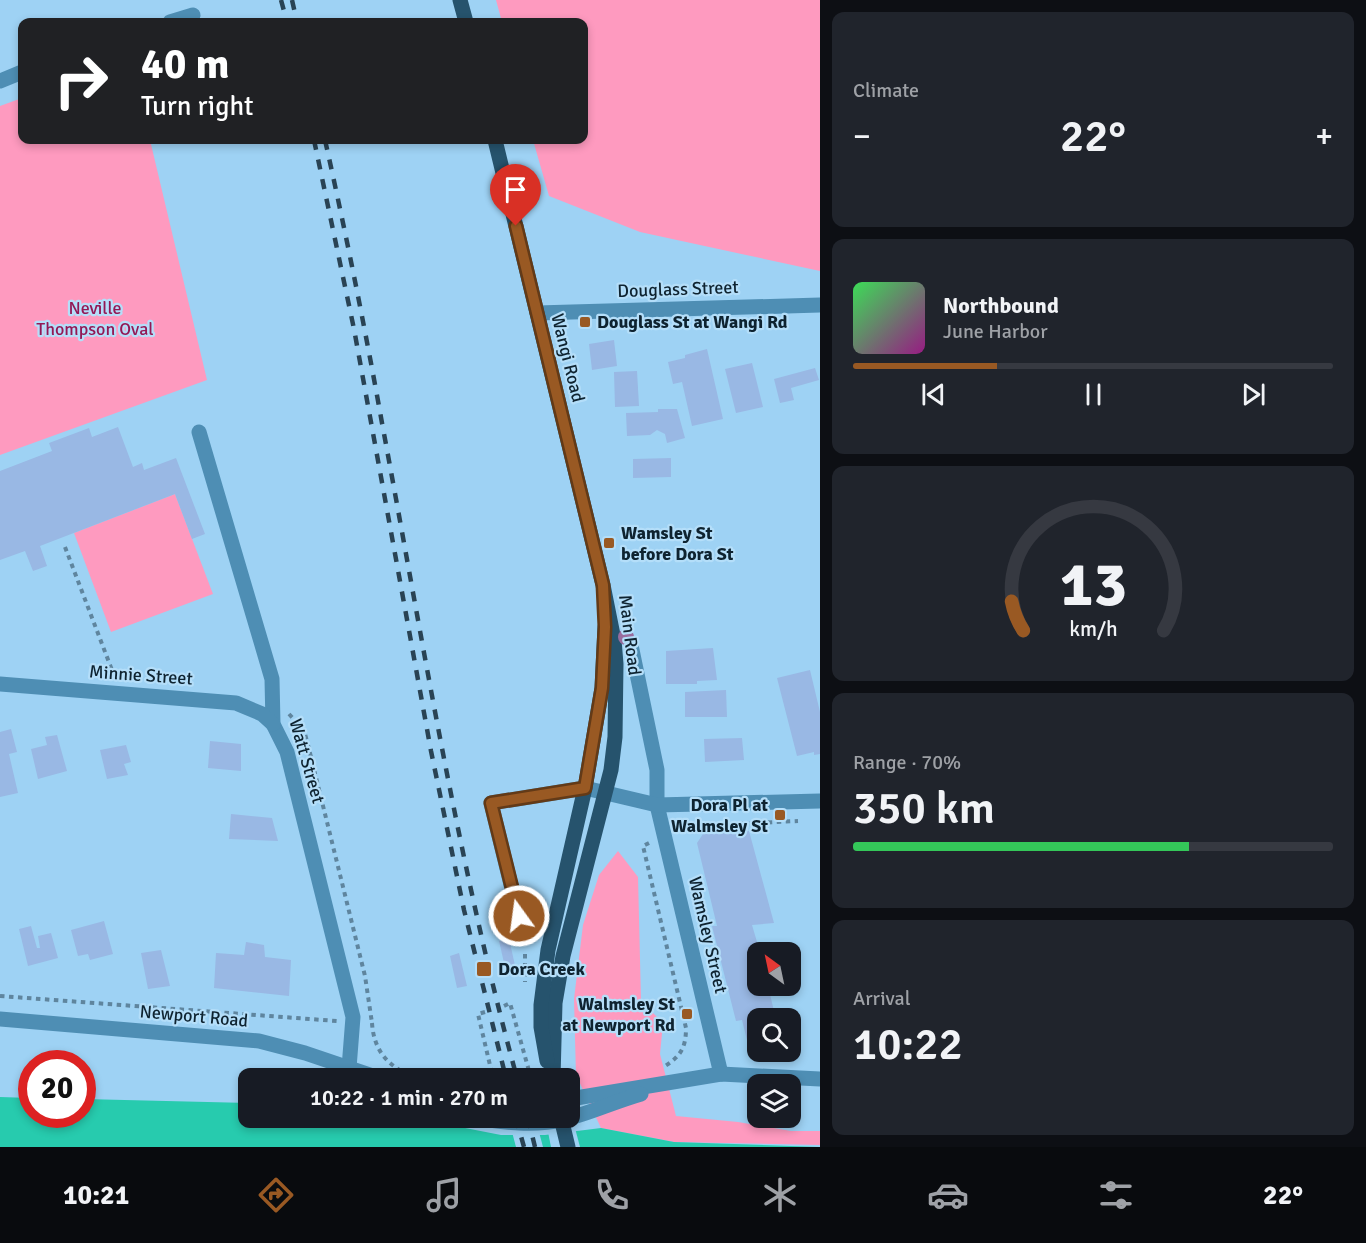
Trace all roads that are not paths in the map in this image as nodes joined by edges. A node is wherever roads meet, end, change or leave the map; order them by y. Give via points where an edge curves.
1 (460, 0) edge
2 (193, 15) dead end
3 (183, 18) edge
4 (465, 18) edge
5 (18, 74) edge
6 (0, 81) edge
7 (496, 144) edge
8 (820, 305) edge
9 (537, 313) junction
10 (200, 432) dead end
11 (603, 585) junction
12 (631, 645) dead end
13 (0, 684) edge
14 (273, 724) junction
15 (585, 788) junction
16 (606, 792) junction
17 (820, 801) edge
18 (657, 805) junction
19 (524, 938) dead end
20 (0, 1019) edge
21 (349, 1068) joint
22 (550, 1068) edge
23 (552, 1068) edge
24 (721, 1074) junction
25 (820, 1079) edge
26 (687, 1081) junction
27 (580, 1097) edge
28 (580, 1116) edge
29 (563, 1128) edge
30 (568, 1147) edge

1 - 4 main road
2 - 3 street
5 - 6 street
7 - 9 main road, Wangi Road
8 - 9 street, Douglass Street
9 - 11 main road, Wangi Road
10 - 14 street, Watt Street via 272,679
11 - 15 main road via 602,688
11 - 16 main road, Main Road via 614,640 617,699
12 - 18 street, Wamsley Street via 657,770
13 - 14 street, Minnie Street via 236,703 262,714
14 - 21 street, Watt Street via 287,752 352,1022
15 - 16 street
15 - 19 street via 491,803
15 - 22 main road, Main Road via 548,950 541,1005 541,1027
16 - 18 street
16 - 23 main road, Main Road via 563,956 555,1004
17 - 18 street
18 - 24 street, Wamsley Street
20 - 21 street, Newport Road via 259,1041
24 - 25 street
24 - 26 street
26 - 27 street
26 - 28 street
29 - 30 main road, bridge

